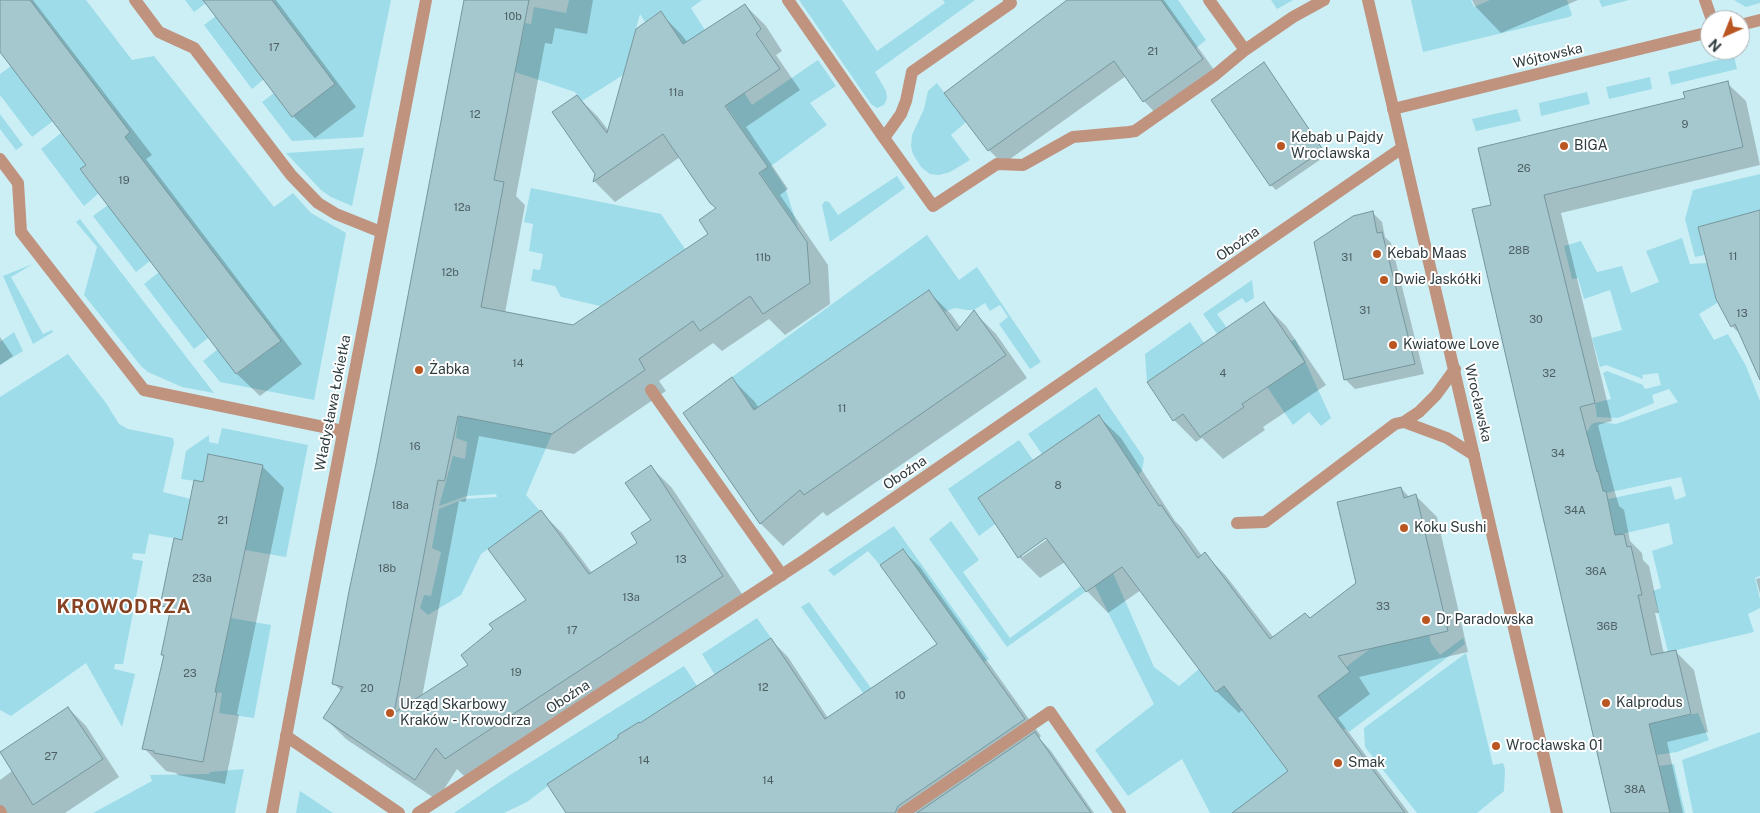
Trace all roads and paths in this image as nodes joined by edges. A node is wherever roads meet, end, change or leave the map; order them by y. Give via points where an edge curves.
1 (135, 0) edge
2 (426, 0) edge
3 (788, 0) edge
4 (1010, 0) edge
5 (1210, 0) edge
6 (1324, 0) edge
7 (1368, 0) edge
8 (1700, 34) edge
9 (1245, 50) junction
10 (1393, 109) junction
11 (884, 138) junction
12 (1402, 148) junction
13 (0, 159) edge
14 (381, 232) junction
15 (1454, 369) junction
16 (651, 390) dead end
17 (1404, 422) junction
18 (343, 431) junction
19 (1474, 455) junction
20 (1237, 523) dead end
21 (782, 575) junction
22 (286, 736) junction
23 (272, 813) edge
24 (399, 813) edge
25 (418, 813) edge
26 (903, 813) edge
27 (1120, 813) edge
28 (1557, 813) edge

1 - 14 street via 159,32 194,48 291,175 318,203
2 - 14 street, Władysława Łokietka
3 - 11 street
4 - 11 street via 1011,3 912,72 901,114
5 - 9 street
6 - 9 street
7 - 10 street, Wrocławska
8 - 10 street, Wójtowska
9 - 11 street via 1215,75 1135,130 1076,136 1023,165 997,164 933,206
10 - 12 street, Wrocławska
12 - 15 street, Wrocławska
12 - 21 street, Oboźna
13 - 18 street via 18,182 21,232 144,390
14 - 18 street, Władysława Łokietka
15 - 17 street via 1436,395
15 - 19 street, Wrocławska
16 - 21 street
17 - 19 street via 1447,438
17 - 20 street via 1395,424 1265,522
18 - 22 street, Władysława Łokietka
19 - 28 street, Wrocławska
21 - 25 street, Oboźna
22 - 23 street, Władysława Łokietka
22 - 24 street
26 - 27 street via 1050,712

